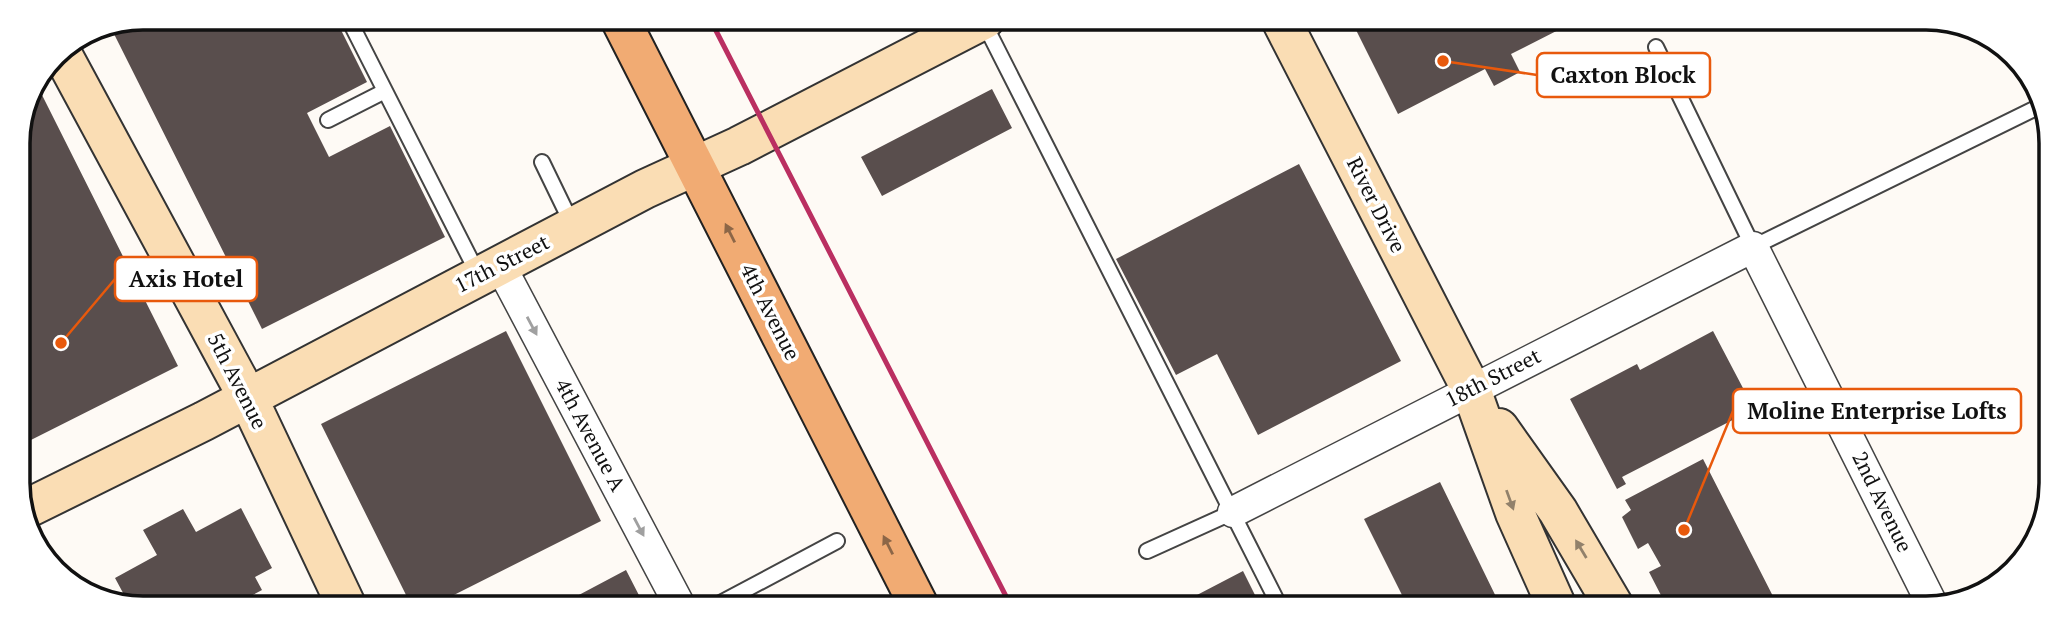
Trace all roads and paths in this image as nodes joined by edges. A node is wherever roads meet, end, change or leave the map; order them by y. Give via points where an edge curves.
1 (354, 30) edge
2 (626, 30) edge
3 (965, 30) edge
4 (989, 30) edge
5 (1286, 30) edge
6 (1656, 47) dead end
7 (66, 60) edge
8 (385, 91) junction
9 (2034, 109) edge
10 (328, 120) dead end
11 (542, 162) dead end
12 (695, 165) junction
13 (573, 226) junction
14 (1754, 247) junction
15 (489, 271) junction
16 (1471, 389) junction
17 (248, 398) junction
18 (32, 506) edge
19 (1233, 512) junction
20 (838, 541) dead end
21 (1147, 551) dead end
22 (342, 596) edge
23 (675, 596) edge
24 (734, 596) edge
25 (914, 596) edge
26 (1275, 596) edge
27 (1552, 596) edge
28 (1608, 596) edge
29 (1928, 596) edge

1 - 8 lane
2 - 12 main road, 4th Avenue
3 - 12 street, 17th Street
4 - 19 lane
5 - 16 street, River Drive
6 - 14 lane
7 - 17 street, 5th Avenue
8 - 10 lane
8 - 15 lane
9 - 14 lane
11 - 13 lane
12 - 13 street, 17th Street
25 -> 12 main road, 4th Avenue
13 - 15 street, 17th Street
14 - 16 street, 18th Street
14 - 29 street, 2nd Avenue
15 - 17 street, 17th Street
15 -> 23 street, 4th Avenue A
16 - 19 street, 18th Street
16 -> 27 street, River Drive via 1515,513
28 -> 16 street, River Drive via 1558,511
17 - 18 street, 17th Street
17 - 22 street, 5th Avenue
19 - 21 lane
19 - 26 lane
20 - 24 lane

